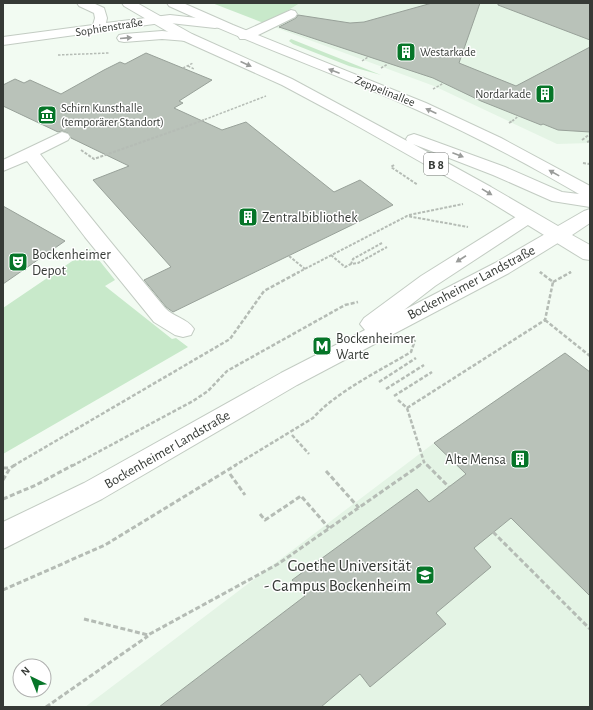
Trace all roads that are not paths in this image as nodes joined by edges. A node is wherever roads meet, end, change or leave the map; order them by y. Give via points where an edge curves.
1 (83, 3) edge
2 (128, 3) edge
3 (168, 3) edge
4 (173, 3) edge
5 (291, 14) dead end
6 (162, 21) junction
7 (215, 24) junction
8 (98, 28) junction
9 (143, 36) junction
10 (245, 36) junction
11 (187, 38) junction
12 (3, 42) edge
13 (343, 112) junction
14 (62, 138) road end
15 (30, 153) junction
16 (3, 166) edge
17 (590, 194) edge
18 (590, 202) edge
19 (590, 215) edge
20 (528, 217) junction
21 (559, 234) junction
22 (590, 254) edge
23 (183, 329) dead end
24 (329, 357) junction
25 (3, 536) edge

1 - 8 main road via 100,11 102,18
2 - 6 main road, B 8
3 - 6 main road via 171,9
4 - 7 main road, Zeppelinallee
5 - 10 main road
6 - 7 main road, Sophienstraße
6 - 8 main road, Sophienstraße
6 - 9 main road, Sophienstraße
6 - 11 main road, B 8
7 - 10 main road, Zeppelinallee
8 - 12 main road, Sophienstraße
9 - 11 main road, Sophienstraße
12 -> 9 main road, Sophienstraße via 81,41
17 -> 10 main road, Zeppelinallee via 466,127 396,95
11 -> 13 main road, B 8 via 287,82
13 -> 18 main road via 499,171 558,197
13 -> 20 main road, B 8
14 - 15 main road
15 - 16 main road
15 - 23 main road via 162,317
19 - 21 main road, Bockenheimer Landstraße
20 - 21 main road, B 8
20 -> 24 main road, Bockenheimer Landstraße via 428,281
21 - 22 main road, B 8
21 - 24 main road, Bockenheimer Landstraße via 502,268
24 - 25 main road, Bockenheimer Landstraße via 94,491

